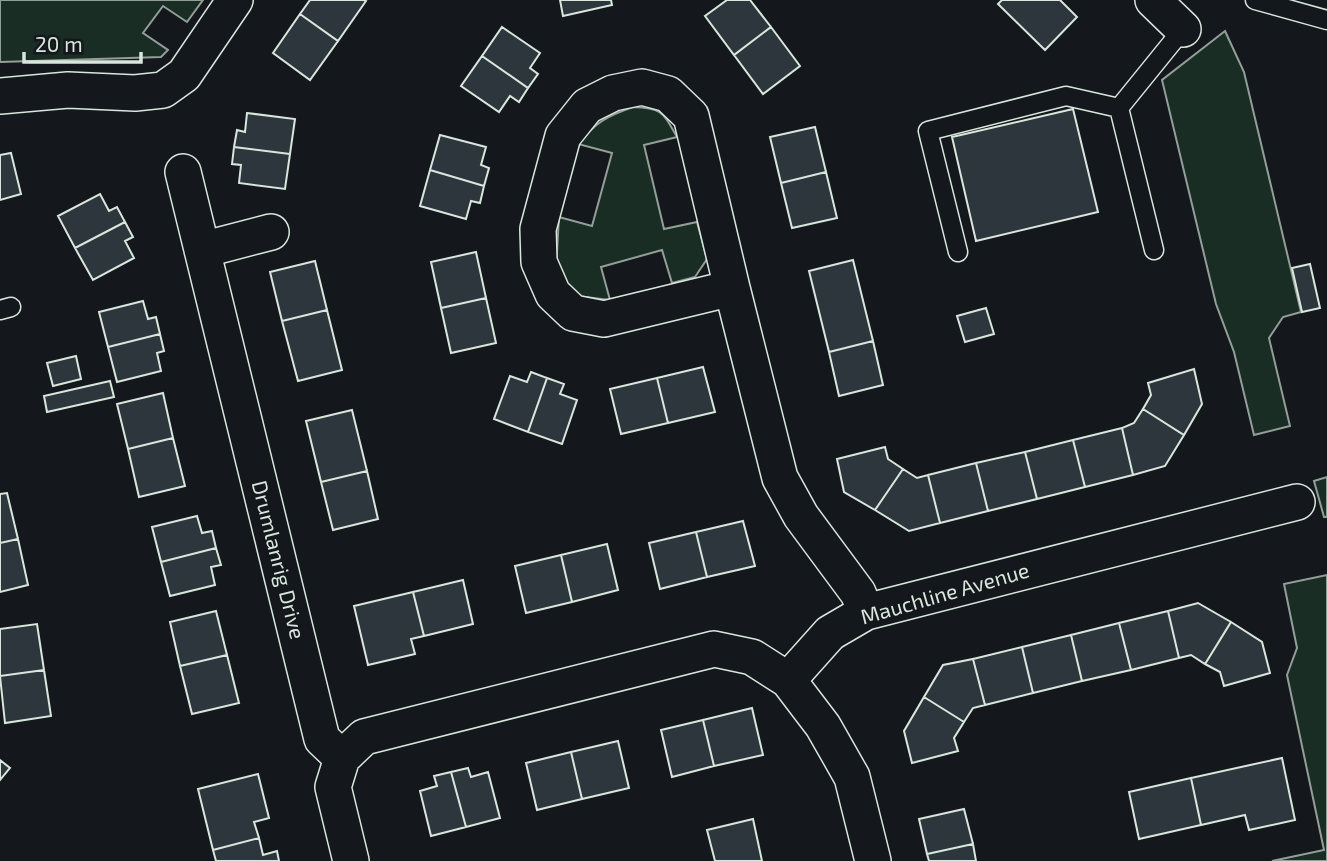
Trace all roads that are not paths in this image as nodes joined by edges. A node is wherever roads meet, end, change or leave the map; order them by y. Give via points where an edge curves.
1 (235, 0) edge
2 (1153, 0) edge
3 (1255, 0) edge
4 (1327, 20) edge
5 (1183, 29) joint
6 (0, 96) edge
7 (1119, 108) junction
8 (183, 172) dead end
9 (271, 232) dead end
10 (202, 250) junction
11 (1154, 250) dead end
12 (958, 252) dead end
13 (732, 288) junction
14 (1297, 502) dead end
15 (866, 612) junction
16 (788, 680) junction
17 (342, 758) junction
18 (351, 861) edge
19 (873, 861) edge

1 - 6 street via 184,75 163,90
2 - 5 street
3 - 4 lane
5 - 7 lane
7 - 11 lane
7 - 12 lane via 1066,96 928,131
8 - 10 street, Drumlanrig Drive
9 - 10 street
10 - 17 street, Drumlanrig Drive via 322,739
13 - 13 street via 604,319 573,313 553,294 539,262 538,229 563,135 587,106 613,93 642,87 668,94 691,116
13 - 15 street via 780,478 801,516 858,593
14 - 15 street, Mauchline Avenue
15 - 16 street, Mauchline Avenue via 830,633
16 - 17 street via 752,657 714,649 364,737
16 - 19 street via 823,726 852,777
17 - 18 street via 333,787

